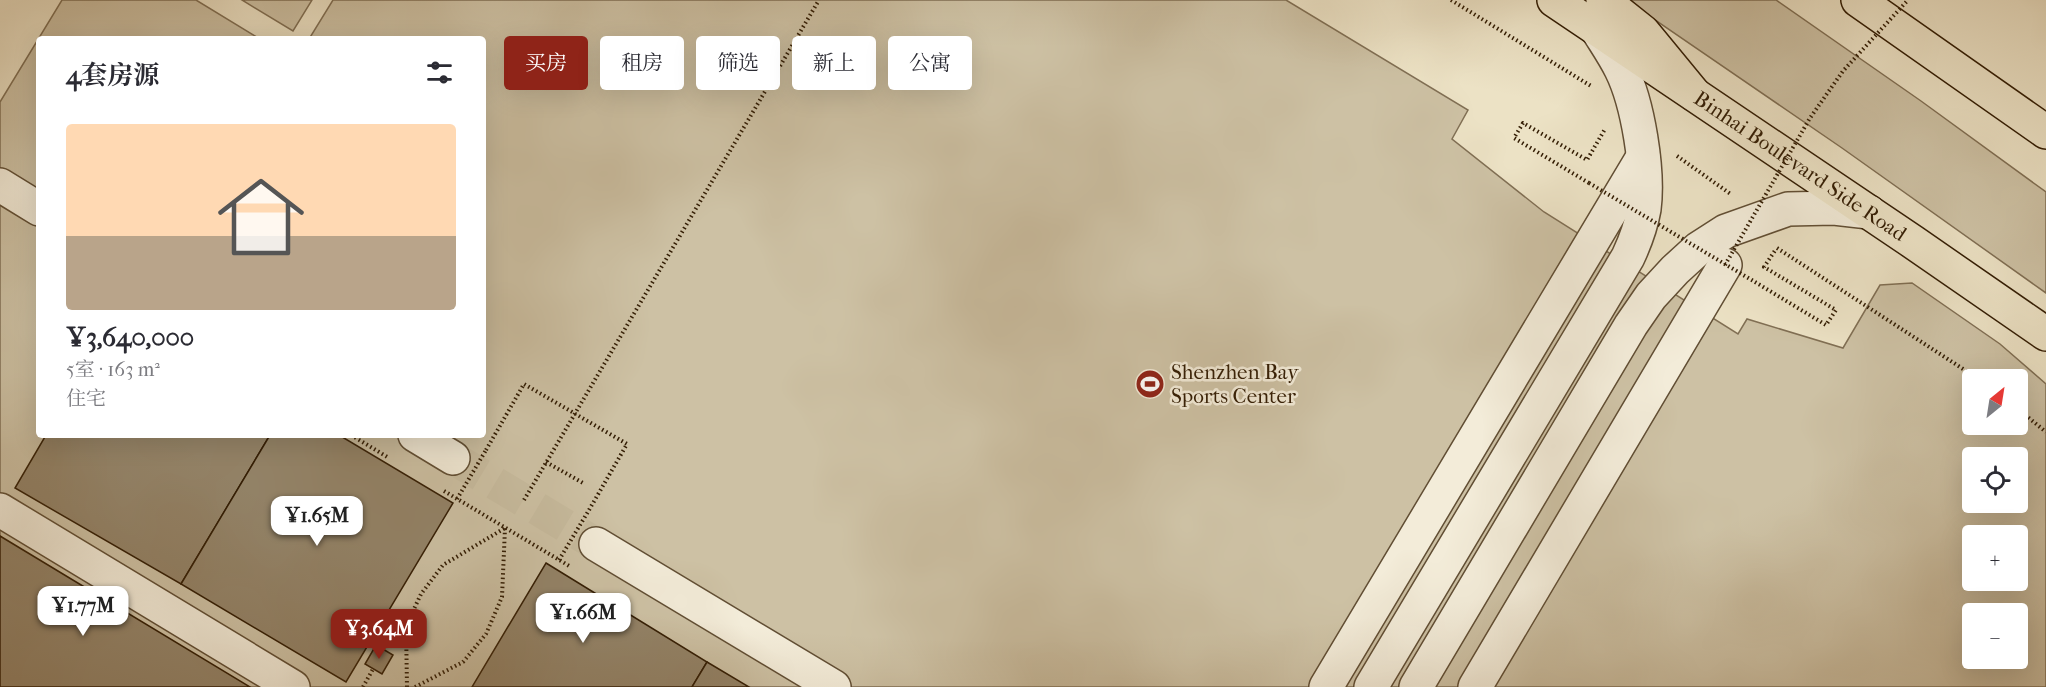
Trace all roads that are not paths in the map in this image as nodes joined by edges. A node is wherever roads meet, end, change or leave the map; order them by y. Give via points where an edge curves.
1 (1554, 0) edge
2 (1858, 0) edge
3 (1600, 15) edge
4 (2046, 132) edge
5 (1658, 155) junction
6 (0, 185) edge
7 (36, 206) edge
8 (1869, 212) junction
9 (1913, 242) junction
10 (1725, 265) road end
11 (2046, 334) edge
12 (2046, 356) edge
13 (420, 438) edge
14 (453, 458) tunnel mouth
15 (0, 510) edge
16 (596, 544) tunnel mouth
17 (293, 687) edge
18 (834, 687) edge
19 (1326, 687) edge
20 (1371, 687) edge
21 (1416, 687) edge
22 (1475, 687) edge

1 - 3 main road
2 - 4 main road
3 - 5 street
3 - 8 main road, Binhai Boulevard Side Road via 1643,32 1694,94
5 - 19 street
5 - 20 street via 1638,236 1628,257
6 - 7 street
8 - 9 main road, Binhai Boulevard Side Road
8 - 21 street via 1788,209 1726,231 1698,249 1651,296
9 - 11 main road, Binhai Boulevard Side Road
9 - 12 main road
10 - 22 street
13 - 14 street
15 - 17 street
16 - 18 street

